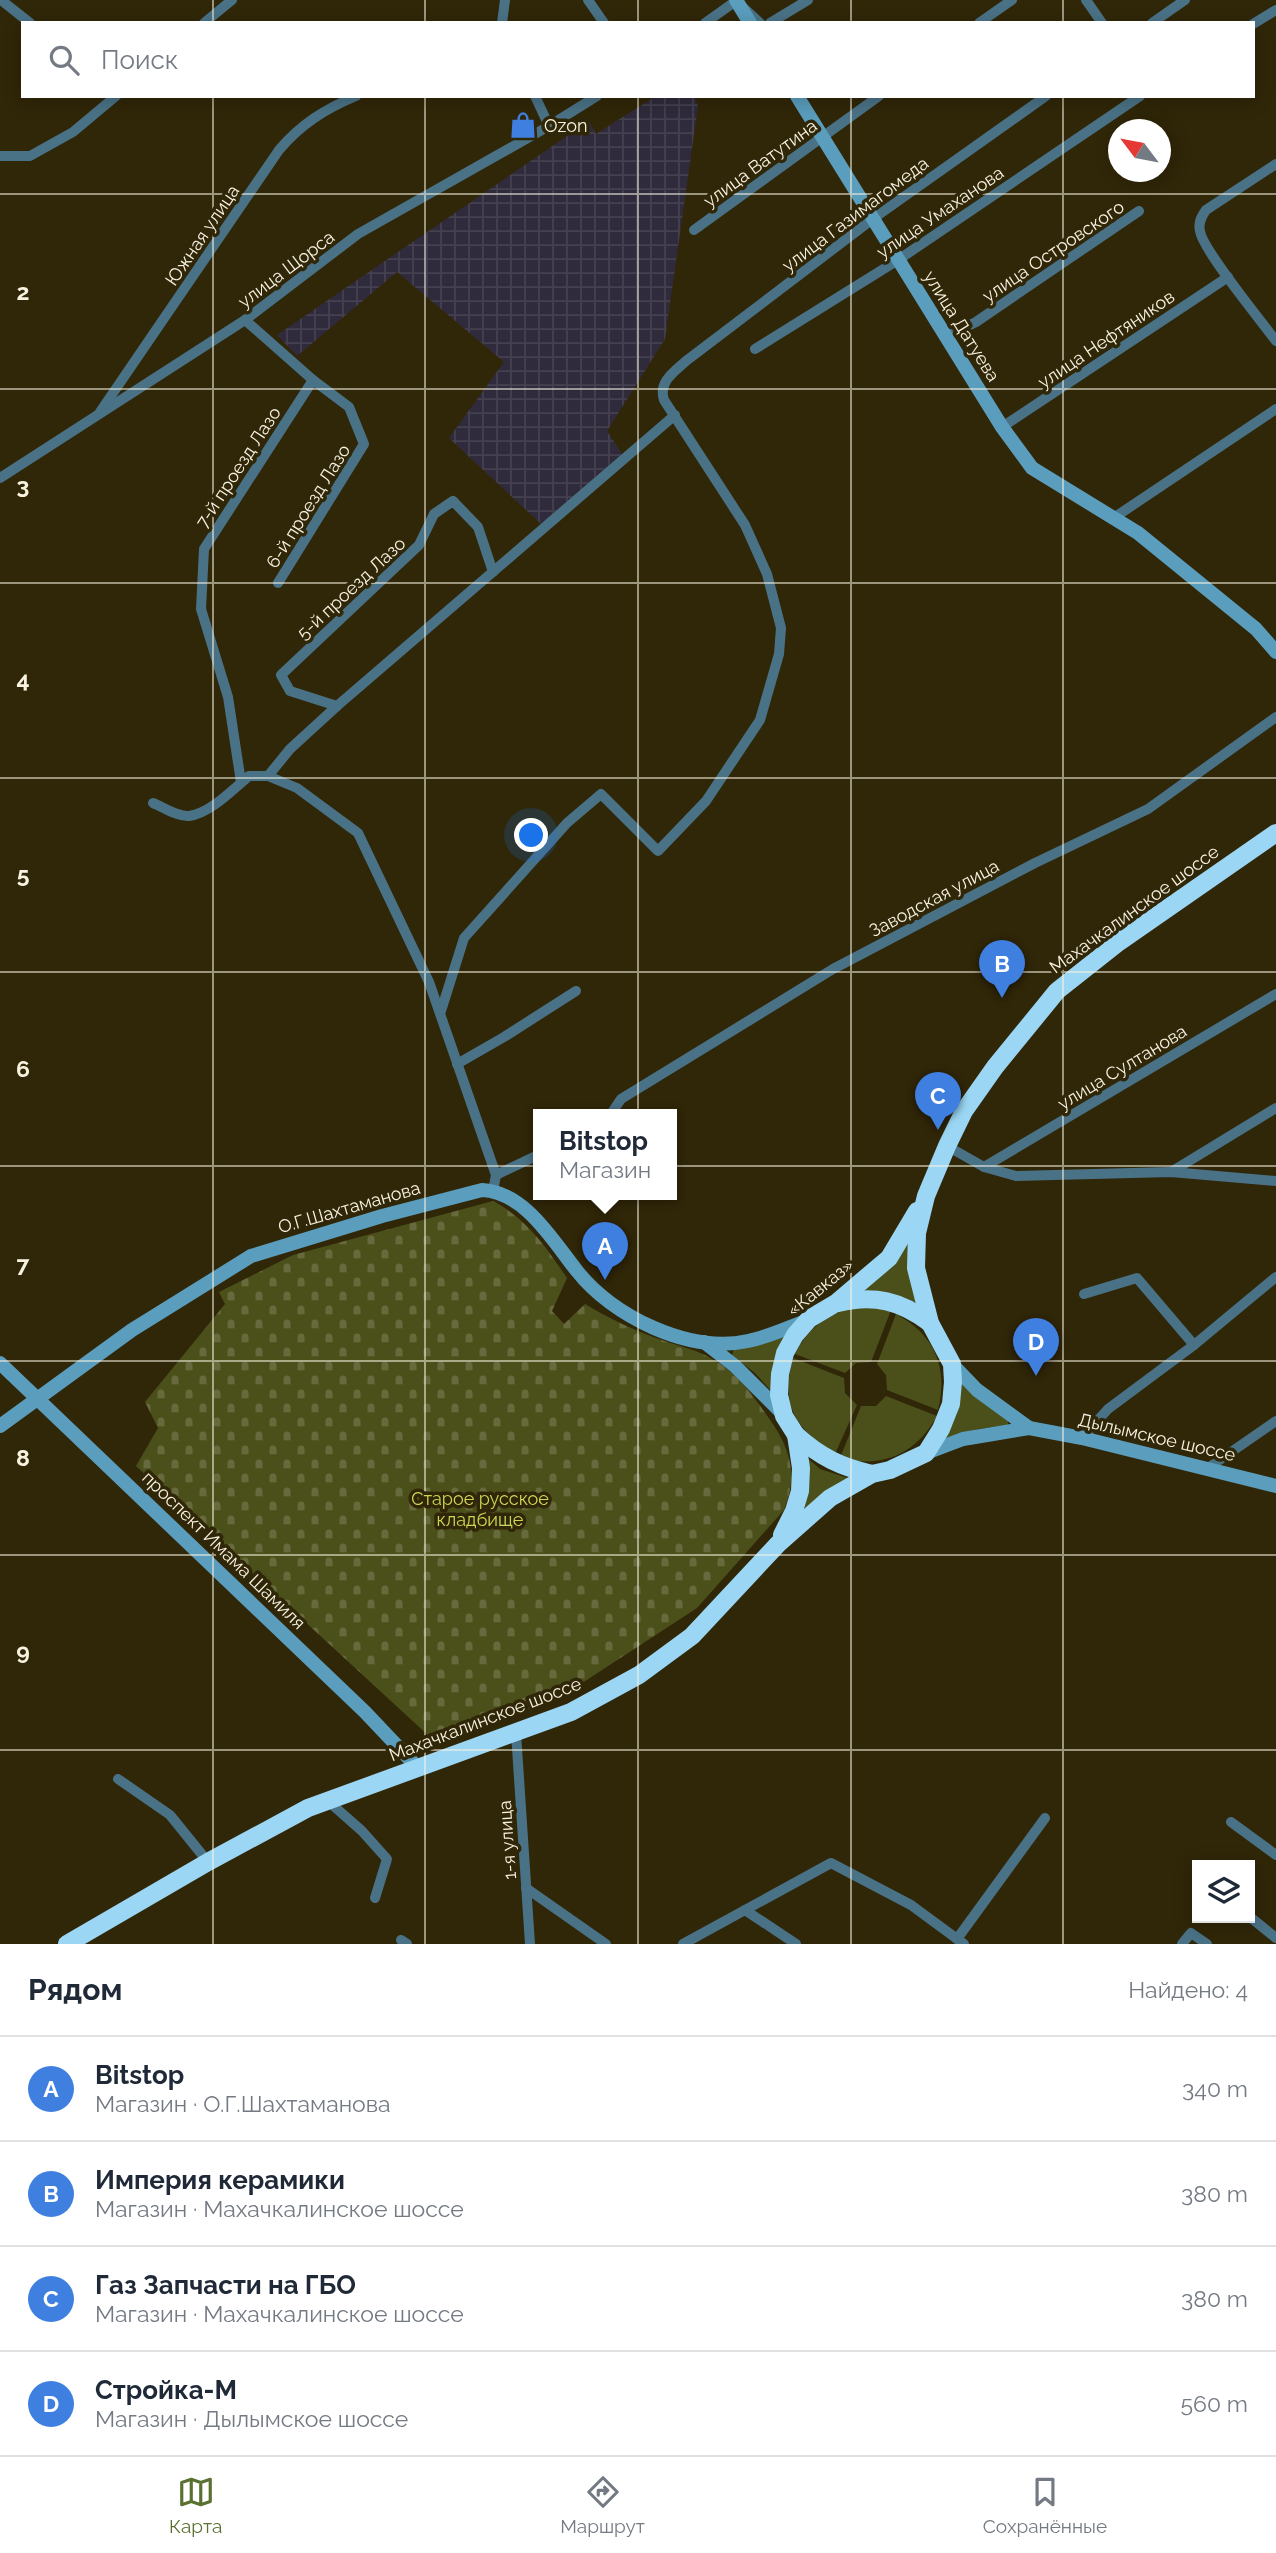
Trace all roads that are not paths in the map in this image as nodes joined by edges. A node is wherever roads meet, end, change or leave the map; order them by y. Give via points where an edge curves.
1 (1, 0) edge
2 (232, 0) edge
3 (505, 0) edge
4 (588, 0) edge
5 (736, 0) edge
6 (808, 0) edge
7 (1012, 0) edge
8 (1086, 0) edge
9 (1185, 0) edge
10 (1276, 10) edge
11 (27, 21) edge
12 (206, 21) edge
13 (502, 21) edge
14 (603, 21) edge
15 (708, 21) edge
16 (749, 21) edge
17 (758, 21) edge
18 (773, 21) edge
19 (982, 21) edge
20 (1101, 21) edge
21 (1155, 21) edge
22 (1255, 23) edge
23 (114, 98) edge
24 (352, 98) edge
25 (536, 98) edge
26 (594, 98) edge
27 (798, 98) edge
28 (876, 98) edge
29 (1043, 98) edge
30 (1137, 98) edge
31 (549, 126) junction
32 (822, 136) junction
33 (0, 156) edge
34 (1276, 164) edge
35 (1139, 211) dead end
36 (874, 218) junction
37 (694, 230) dead end
38 (898, 260) junction
39 (1228, 277) junction
40 (245, 320) junction
41 (947, 336) junction
42 (1276, 341) edge
43 (755, 349) dead end
44 (313, 380) junction
45 (1276, 409) edge
46 (674, 415) junction
47 (97, 416) junction
48 (1002, 427) junction
49 (0, 478) edge
50 (1115, 517) junction
51 (493, 572) junction
52 (278, 583) dead end
53 (1276, 652) edge
54 (337, 706) junction
55 (1276, 717) edge
56 (268, 776) junction
57 (241, 782) junction
58 (153, 803) dead end
59 (1276, 833) edge
60 (576, 991) dead end
61 (1276, 994) edge
62 (441, 1011) junction
63 (457, 1064) junction
64 (1276, 1108) edge
65 (614, 1109) edge
66 (947, 1146) junction
67 (533, 1157) edge
68 (984, 1167) junction
69 (1171, 1172) junction
70 (496, 1175) junction
71 (1276, 1181) edge
72 (493, 1191) junction
73 (926, 1196) junction
74 (1276, 1277) edge
75 (1084, 1294) dead end
76 (836, 1303) junction
77 (809, 1319) junction
78 (929, 1323) junction
79 (704, 1342) junction
80 (1194, 1345) junction
81 (0, 1363) edge
82 (951, 1364) junction
83 (36, 1398) junction
84 (784, 1416) junction
85 (1276, 1421) edge
86 (0, 1426) edge
87 (1029, 1428) junction
88 (796, 1435) junction
89 (1082, 1438) junction
90 (926, 1453) junction
91 (1208, 1468) junction
92 (872, 1474) junction
93 (1276, 1486) edge
94 (778, 1544) junction
95 (516, 1733) junction
96 (418, 1768) junction
97 (118, 1779) dead end
98 (328, 1801) junction
99 (1045, 1818) dead end
100 (1231, 1822) dead end
101 (1276, 1855) edge
102 (208, 1862) junction
103 (526, 1888) junction
104 (375, 1898) dead end
105 (746, 1910) junction
106 (1255, 1921) edge
107 (1276, 1938) edge
108 (960, 1941) edge
109 (67, 1944) edge
110 (530, 1944) edge
111 (606, 1944) edge
112 (683, 1944) edge
113 (796, 1944) edge
114 (1182, 1944) edge
115 (1207, 1944) edge

1 - 11 street
2 - 12 street
3 - 13 street
4 - 14 street
5 - 15 street
5 - 16 main road
5 - 17 street
6 - 18 street
7 - 19 street
8 - 20 street
9 - 21 street
10 - 22 street
23 - 33 street via 73,132 30,156
24 - 47 street, Южная улица via 296,130 262,170
25 - 31 street
26 - 31 street, улица Щорса
27 - 32 main road, улица Датуева
28 - 32 street, улица Ватутина
29 - 36 street, улица Газимагомеда
30 - 38 street, улица Умаханова
31 - 40 street, улица Щорса via 358,233
32 - 36 main road, улица Датуева
32 - 37 street, улица Ватутина
34 - 39 street via 1200,218 1201,236
35 - 41 street, улица Островского via 976,322
36 - 38 main road, улица Датуева
36 - 46 street, улица Газимагомеда via 686,361 662,389
38 - 41 main road, улица Датуева
38 - 43 street, улица Умаханова
39 - 42 street
39 - 48 street, улица Нефтяников
40 - 44 street
40 - 47 street, улица Щорса
41 - 48 main road, улица Датуева
44 - 52 street, 6-й проезд Лазо via 349,407 364,444
44 - 57 street, 7-й проезд Лазо via 204,549 201,609 228,696
45 - 50 street
46 - 51 street
46 - 62 street via 745,525 767,574 781,628 779,654 760,720 706,801 658,851 601,794 568,823 464,938
47 - 49 street, улица Щорса
48 - 50 main road, улица Датуева via 1032,468
50 - 53 main road, улица Датуева via 1256,629
51 - 54 street
51 - 54 street, 5-й проезд Лазо via 478,527 453,501 434,514 419,545 281,675 290,691
54 - 56 street
55 - 65 street, Заводская улица via 1148,808 833,968 621,1099
56 - 57 street via 249,776
56 - 62 street via 298,788 358,832
57 - 58 street via 189,816
59 - 66 highway, Махачкалинское шоссе via 1057,991 995,1067 964,1111
60 - 63 street
61 - 68 street, улица Султанова
62 - 63 street
63 - 70 street
64 - 69 street
66 - 68 street
66 - 73 highway, Махачкалинское шоссе
67 - 70 street
68 - 69 street via 1016,1177
69 - 71 street
70 - 72 street
72 - 79 main road via 513,1199 542,1226 597,1294 627,1315
72 - 83 main road, О.Г.Шахтаманова via 382,1216 251,1256 132,1330
73 - 76 highway, «Кавказ» via 889,1258
73 - 78 highway, Махачкалинское шоссе via 917,1233 916,1268
74 - 80 street
75 - 80 street via 1137,1278
76 - 77 highway, «Кавказ»
76 - 78 highway via 876,1298 896,1303
77 - 79 main road via 747,1342
77 - 84 highway, «Кавказ» via 795,1335 782,1364 779,1395
78 - 82 highway, Махачкалинское шоссе
79 - 84 main road
80 - 89 street via 1108,1409
81 - 83 main road, проспект Имама Шамиля
82 - 87 main road via 977,1390
82 - 90 highway, Махачкалинское шоссе via 951,1404
83 - 86 main road, О.Г.Шахтаманова
83 - 96 main road, проспект Имама Шамиля
84 - 88 highway, «Кавказ»
85 - 91 street
87 - 89 main road, Дылымское шоссе
87 - 90 main road via 963,1439
88 - 92 highway via 834,1463
88 - 94 highway, «Кавказ» via 800,1491
89 - 91 main road, Дылымское шоссе
90 - 92 highway, Махачкалинское шоссе
91 - 93 main road, Дылымское шоссе
92 - 94 highway, Махачкалинское шоссе via 830,1498
94 - 95 highway, Махачкалинское шоссе via 692,1636 639,1675 570,1712
95 - 96 highway, Махачкалинское шоссе
95 - 103 street, 1-я улица
96 - 98 highway, Махачкалинское шоссе
97 - 102 street via 170,1815
98 - 102 highway, Махачкалинское шоссе
98 - 104 street via 387,1859
99 - 108 street
100 - 101 street
102 - 109 highway, Махачкалинское шоссе
103 - 110 street, 1-я улица
103 - 111 street
105 - 108 street via 831,1863 911,1905
105 - 112 street
105 - 113 street
106 - 107 street
114 - 115 street via 1191,1933

